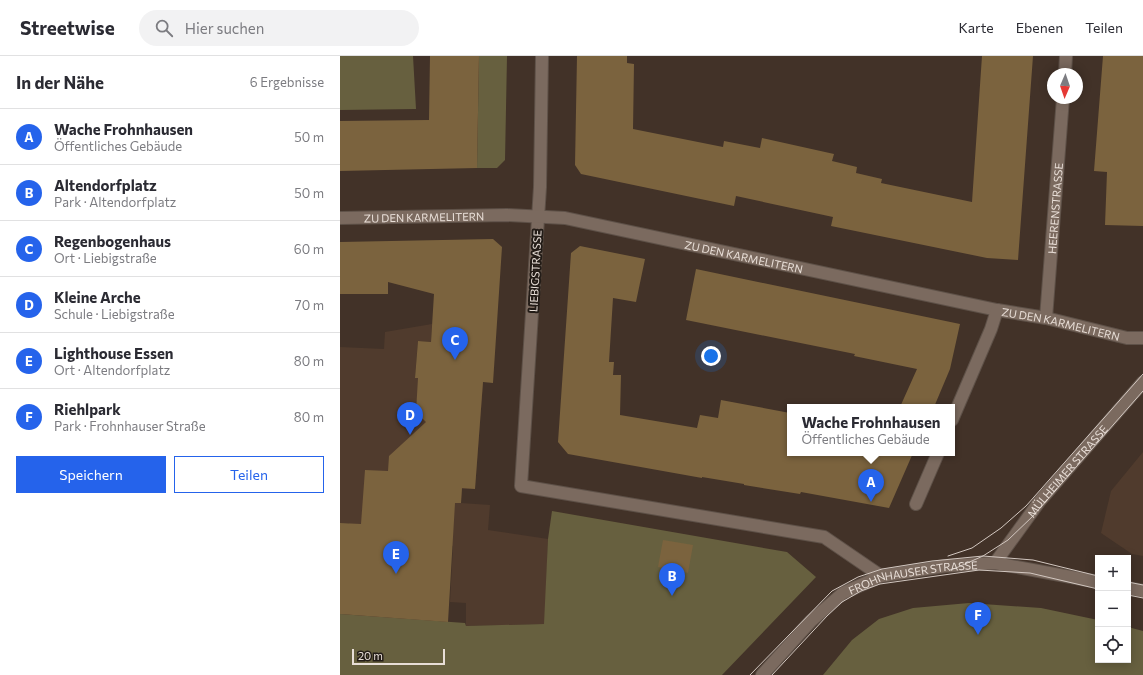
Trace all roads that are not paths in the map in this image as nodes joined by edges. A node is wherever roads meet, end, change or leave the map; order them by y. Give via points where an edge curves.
1 (542, 56) edge
2 (1066, 56) edge
3 (1065, 68) edge
4 (1063, 104) edge
5 (538, 216) junction
6 (340, 218) edge
7 (997, 310) junction
8 (1046, 318) junction
9 (1143, 338) edge
10 (1143, 382) edge
11 (955, 413) edge
12 (937, 456) edge
13 (916, 504) dead end
14 (995, 563) junction
15 (881, 576) junction
16 (1095, 581) edge
17 (1131, 589) edge
18 (1143, 591) edge
19 (762, 675) edge

1 - 5 street, LIEBIGSTRASSE
2 - 3 street
4 - 8 street, HEERENSTRASSE
5 - 6 street, ZU DEN KARMELITERN
5 - 7 street, ZU DEN KARMELITERN via 565,218
5 - 15 street, LIEBIGSTRASSE via 520,486 824,537
7 - 8 street, ZU DEN KARMELITERN
7 - 11 street
8 - 9 street, ZU DEN KARMELITERN via 1127,338
10 - 14 street, MÜLHEIMER STRASSE via 1039,502
12 - 13 street
14 - 15 street, FROHNHAUSER STRASSE via 945,566
14 - 16 street, FROHNHAUSER STRASSE
15 - 19 street, FROHNHAUSER STRASSE via 843,593 811,621
17 - 18 street

